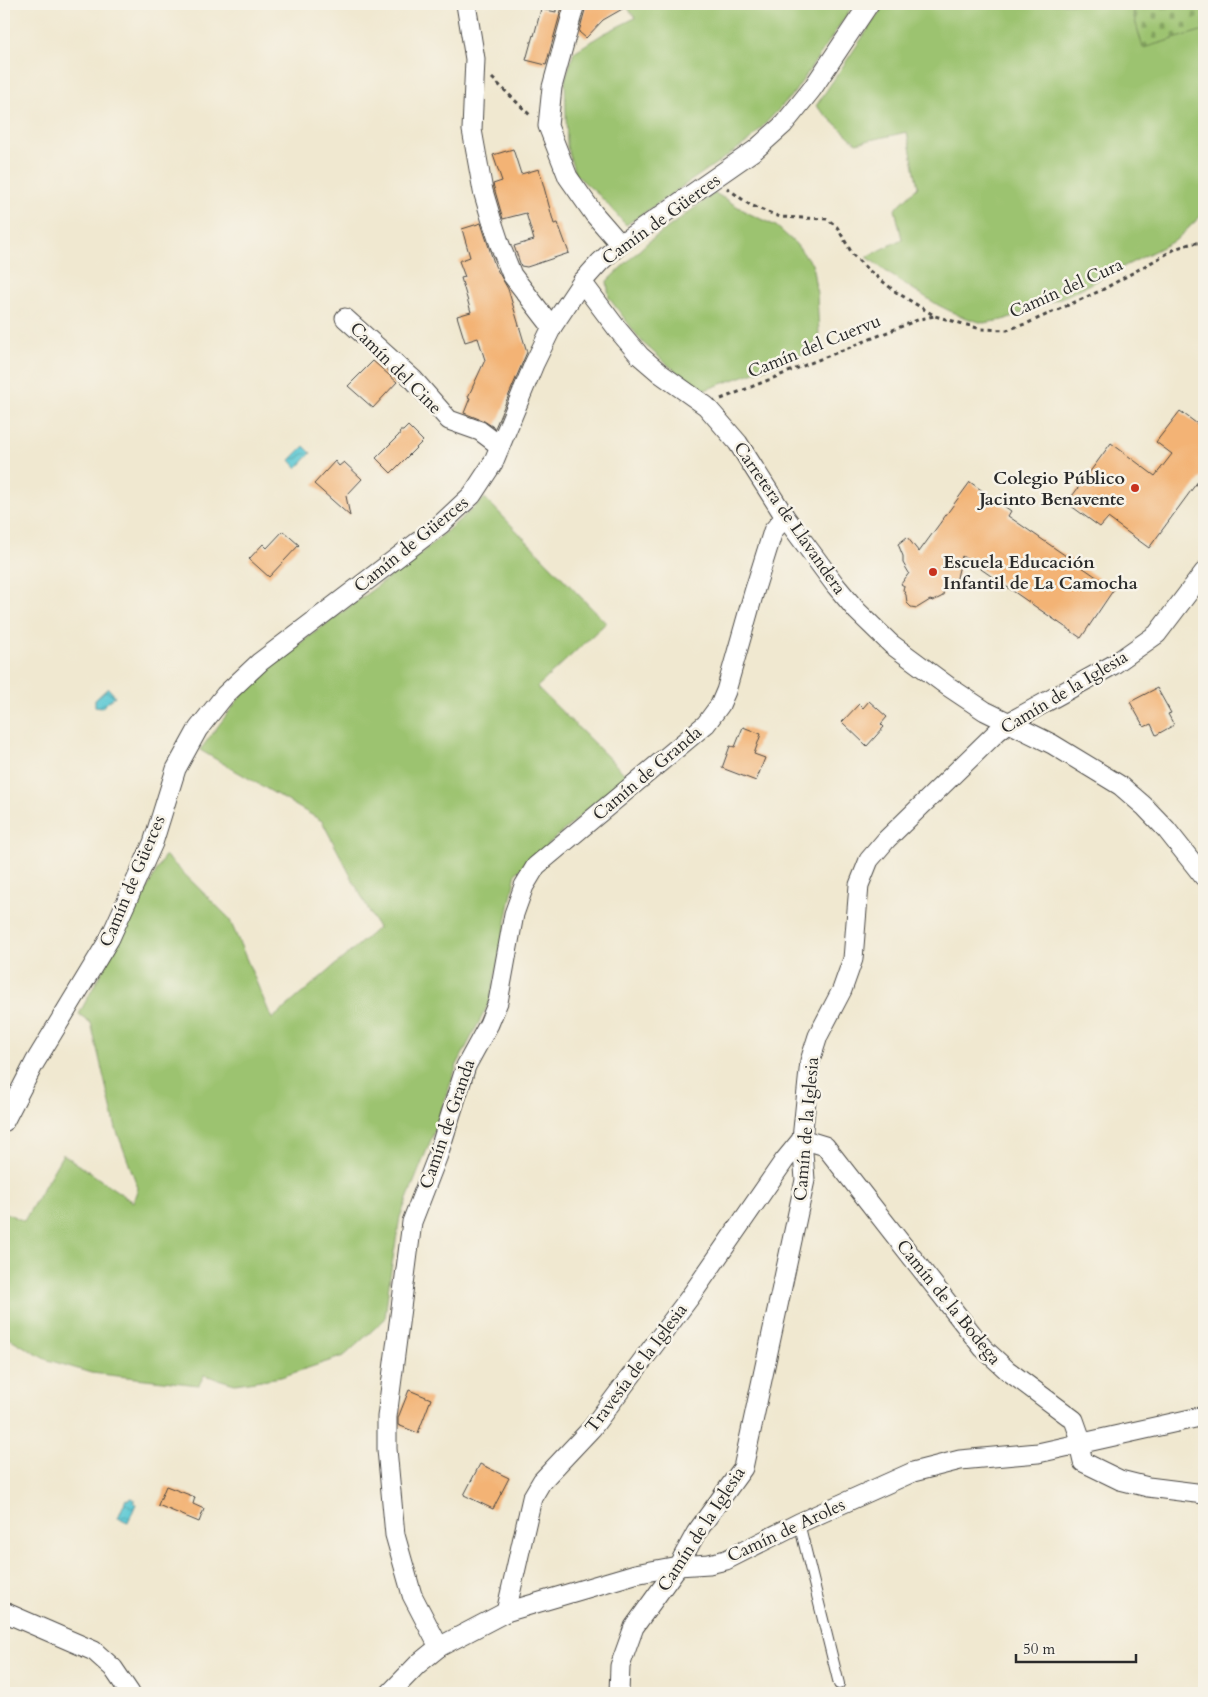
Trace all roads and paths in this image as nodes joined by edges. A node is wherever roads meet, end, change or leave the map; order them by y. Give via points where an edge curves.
1 (466, 4) edge
2 (573, 4) edge
3 (869, 4) edge
4 (476, 59) junction
5 (548, 126) junction
6 (714, 179) junction
7 (1204, 243) edge
8 (620, 244) junction
9 (582, 282) junction
10 (934, 316) junction
11 (345, 318) dead end
12 (552, 327) junction
13 (706, 406) junction
14 (500, 446) junction
15 (785, 517) junction
16 (1204, 572) edge
17 (1008, 723) junction
18 (1204, 877) edge
19 (4, 1122) edge
20 (802, 1140) junction
21 (1204, 1416) edge
22 (1078, 1445) junction
23 (1204, 1494) edge
24 (799, 1523) junction
25 (678, 1566) junction
26 (4, 1612) edge
27 (506, 1612) junction
28 (439, 1647) junction
29 (839, 1684) dead end
30 (130, 1693) edge
31 (390, 1693) edge
32 (619, 1693) edge

1 - 4 street
2 - 5 street via 552,87
3 - 6 street, Camín de Güerces via 812,89 782,125 755,150
4 - 5 path via 532,116
4 - 12 street via 472,130 491,218 512,275
5 - 8 street via 568,177
6 - 8 street, Camín de Güerces
6 - 10 path, Camín del Cura via 750,205 780,217 827,219 837,227 853,255 867,269
7 - 10 path, Camín del Cura via 1177,248 1102,290 1006,330 981,329
8 - 9 street, Camín de Güerces
9 - 12 street, Camín de Güerces
9 - 13 street, Carretera de Llavandera via 640,356
10 - 13 path, Camín del Cuervu
11 - 14 street, Camín del Cine via 413,379 449,420 480,432
12 - 14 street, Camín de Güerces
13 - 15 street, Carretera de Llavandera via 738,443
14 - 19 street, Camín de Güerces via 493,463 466,501 440,525 260,662 224,695 198,729 176,769 153,843 110,938 35,1062
15 - 17 street, Carretera de Llavandera via 836,586 891,644 949,687
15 - 28 street, Camín de Granda via 773,531 720,705 706,724 536,866 524,886 514,914 498,1002 466,1066 438,1155 412,1222 387,1418 387,1449 395,1535 412,1595
16 - 17 street, Camín de la Iglesia via 1157,634 1113,665
17 - 18 street, Carretera de Llavandera via 1052,744 1121,786 1166,829
17 - 20 street, Camín de la Iglesia via 869,860 859,885 853,958 810,1061
20 - 22 street, Camín de la Bodega via 825,1146 983,1348 1074,1420 1079,1434
20 - 25 street, Camín de la Iglesia via 805,1180 743,1468 696,1533
20 - 27 street, Travesía de la Iglesia via 592,1428 542,1481 532,1498
21 - 22 street, Camín de Aroles
22 - 23 street, Camín de la Bodega via 1083,1462 1120,1480
22 - 24 street, Camín de Aroles via 1038,1453 960,1460 913,1472
24 - 25 street, Camín de Aroles via 726,1560
24 - 29 lane
25 - 27 street, Camín de Aroles via 635,1574
25 - 32 street, Camín de la Iglesia via 634,1627 620,1666
26 - 30 street via 94,1651 113,1668
27 - 28 street, Camín de Aroles
28 - 31 street, Camín de Aroles

